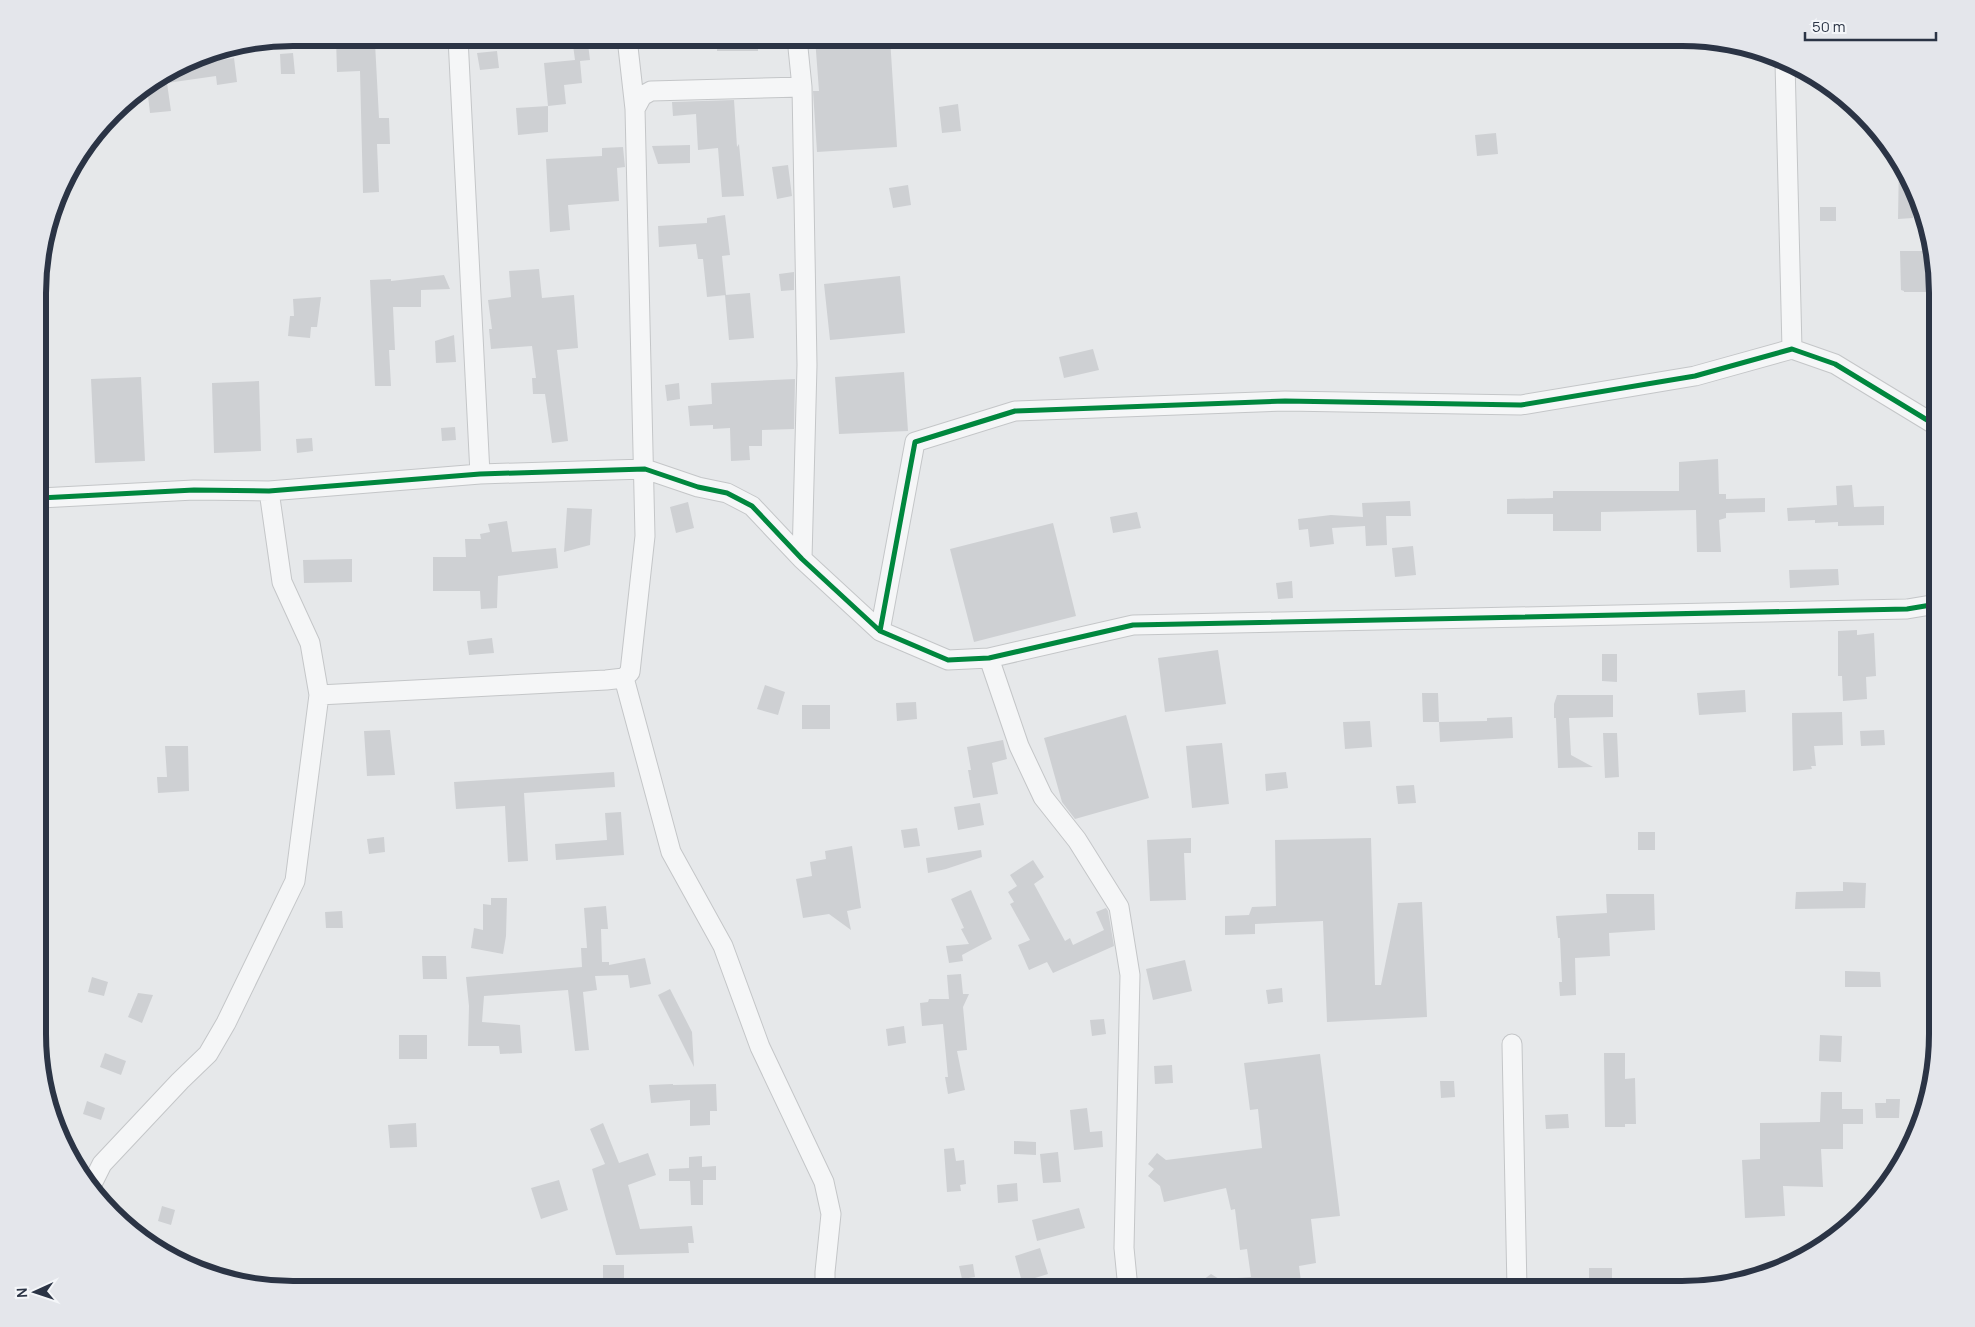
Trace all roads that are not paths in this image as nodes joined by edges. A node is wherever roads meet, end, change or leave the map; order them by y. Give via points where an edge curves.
1 (458, 46) edge
2 (628, 46) edge
3 (798, 46) edge
4 (1785, 69) edge
5 (802, 86) junction
6 (635, 109) junction
7 (1792, 349) junction
8 (1929, 421) edge
9 (645, 469) junction
10 (480, 474) junction
11 (269, 491) junction
12 (46, 498) edge
13 (802, 559) junction
14 (1929, 606) edge
15 (880, 631) junction
16 (989, 658) junction
17 (624, 678) junction
18 (319, 695) junction
19 (1512, 1044) dead end
20 (94, 1180) edge
21 (825, 1281) edge
22 (1127, 1281) edge
23 (1517, 1281) edge

1 - 10 street
2 - 6 street
3 - 5 street
4 - 7 street
5 - 6 street via 651,91 642,96
5 - 13 street via 807,365
6 - 9 street
7 - 8 street via 1836,364
7 - 15 street via 1695,376 1520,405 1285,402 1014,411 915,442
9 - 10 street
9 - 13 street via 727,493 752,506
9 - 17 street via 644,545 630,672
10 - 11 street
11 - 12 street via 194,490
11 - 18 street via 282,582 310,643
13 - 15 street
14 - 16 street via 1908,610 1133,626
15 - 16 street via 948,660
16 - 22 street via 1019,746 1043,797 1078,840 1119,907 1130,975 1124,1248
17 - 18 street
17 - 21 street via 671,852 723,946 760,1048 824,1182 832,1214
18 - 20 street via 295,881 208,1054 102,1164
19 - 23 street

